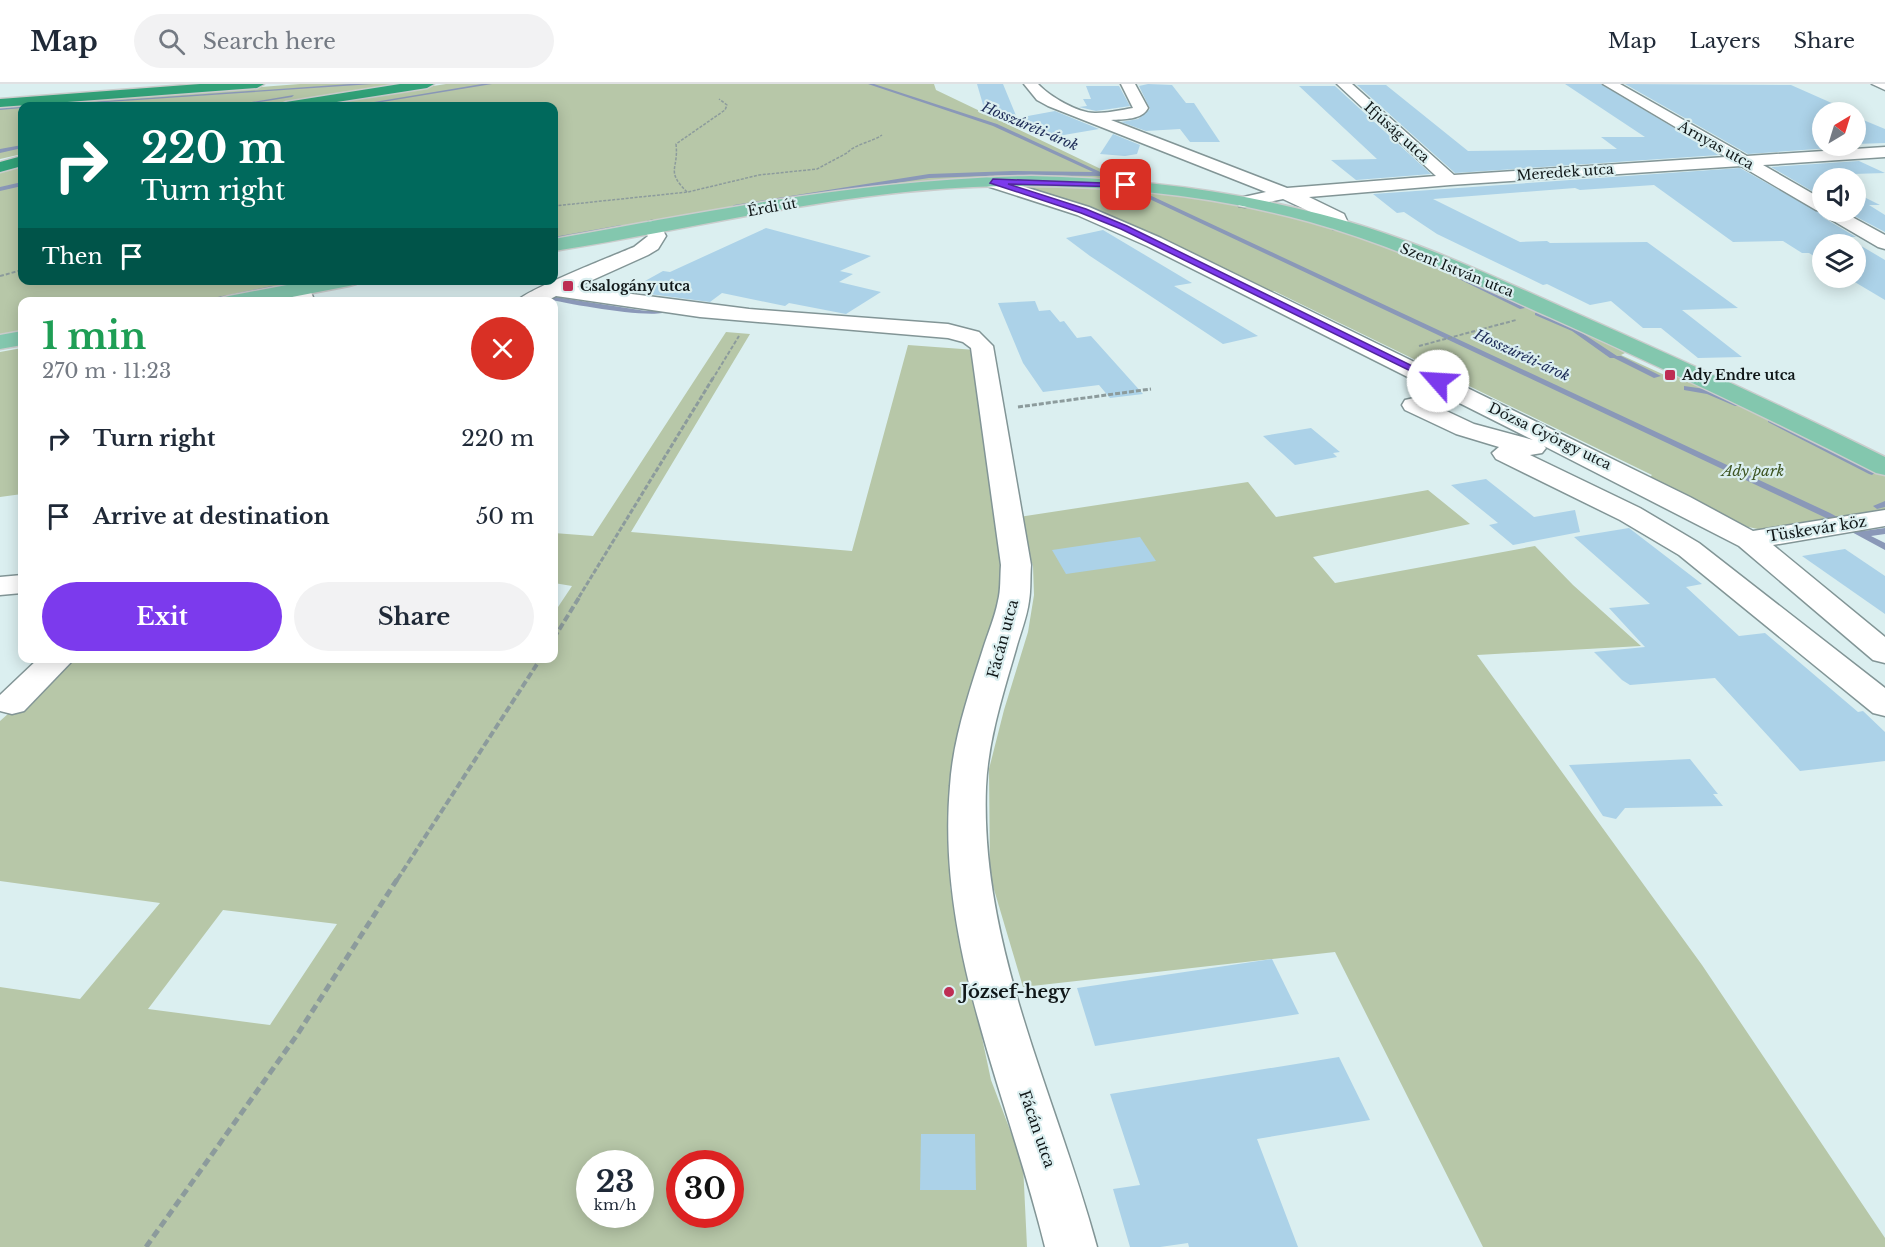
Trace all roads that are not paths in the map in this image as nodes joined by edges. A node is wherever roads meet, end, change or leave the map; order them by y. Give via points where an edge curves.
1 (154, 84) edge
2 (257, 84) edge
3 (427, 84) edge
4 (1031, 84) edge
5 (1128, 84) edge
6 (1344, 84) edge
7 (1610, 84) edge
8 (1879, 84) edge
9 (1885, 86) edge
10 (0, 95) edge
11 (312, 102) edge
12 (0, 103) edge
13 (1092, 119) junction
14 (1885, 152) edge
15 (1742, 160) junction
16 (18, 161) edge
17 (0, 166) edge
18 (1450, 180) junction
19 (993, 182) junction
20 (1283, 194) junction
21 (1812, 200) edge
22 (1245, 202) junction
23 (1848, 222) edge
24 (1341, 225) junction
25 (652, 227) junction
26 (558, 243) edge
27 (1885, 243) edge
28 (334, 285) edge
29 (551, 289) junction
30 (303, 295) edge
31 (282, 297) edge
32 (536, 297) edge
33 (18, 339) edge
34 (0, 342) edge
35 (1414, 405) dead end
36 (1609, 465) junction
37 (1885, 467) edge
38 (1680, 502) junction
39 (1885, 518) edge
40 (1749, 540) junction
41 (18, 584) edge
42 (0, 586) edge
43 (1885, 653) edge
44 (54, 663) edge
45 (12, 703) dead end
46 (1885, 705) edge
47 (1071, 1247) edge

1 - 10 highway
2 - 12 highway
3 - 11 highway
4 - 13 street, Szent István utca via 1042,97
5 - 13 street via 1141,108 1139,112
6 - 18 street, Ifjúság utca
7 - 15 street, Árnyas utca
8 - 9 street
13 - 20 street, Szent István utca
14 - 15 street, Meredek utca
15 - 18 street, Meredek utca
15 - 21 street, Árnyas utca
16 - 17 highway
18 - 20 street, Meredek utca
19 - 22 main road, Érdi út via 1146,187
19 - 25 main road, Érdi út via 887,189
19 - 36 street, Dózsa György utca via 1124,228
20 - 22 street, Meredek utca
20 - 24 street, Szent István utca via 1338,218
22 - 24 main road, Érdi út
23 - 27 street
24 - 37 main road, Szent István utca via 1505,289 1735,393
25 - 26 main road, Érdi út
25 - 29 street via 656,240 646,248
28 - 30 main road
29 - 32 street
29 - 47 street, Fácán utca via 750,317 948,331 968,335 982,346 1016,582 968,783 966,824 971,896 982,956 1050,1167
30 - 31 main road
33 - 34 main road
35 - 36 street via 1483,435
36 - 38 street, Dózsa György utca
38 - 40 street, Dózsa György utca
38 - 46 street, Dózsa György utca via 1516,458 1630,514 1689,549
39 - 40 street, Tüskevár köz
40 - 43 street, Dózsa György utca
41 - 42 street
44 - 45 street

